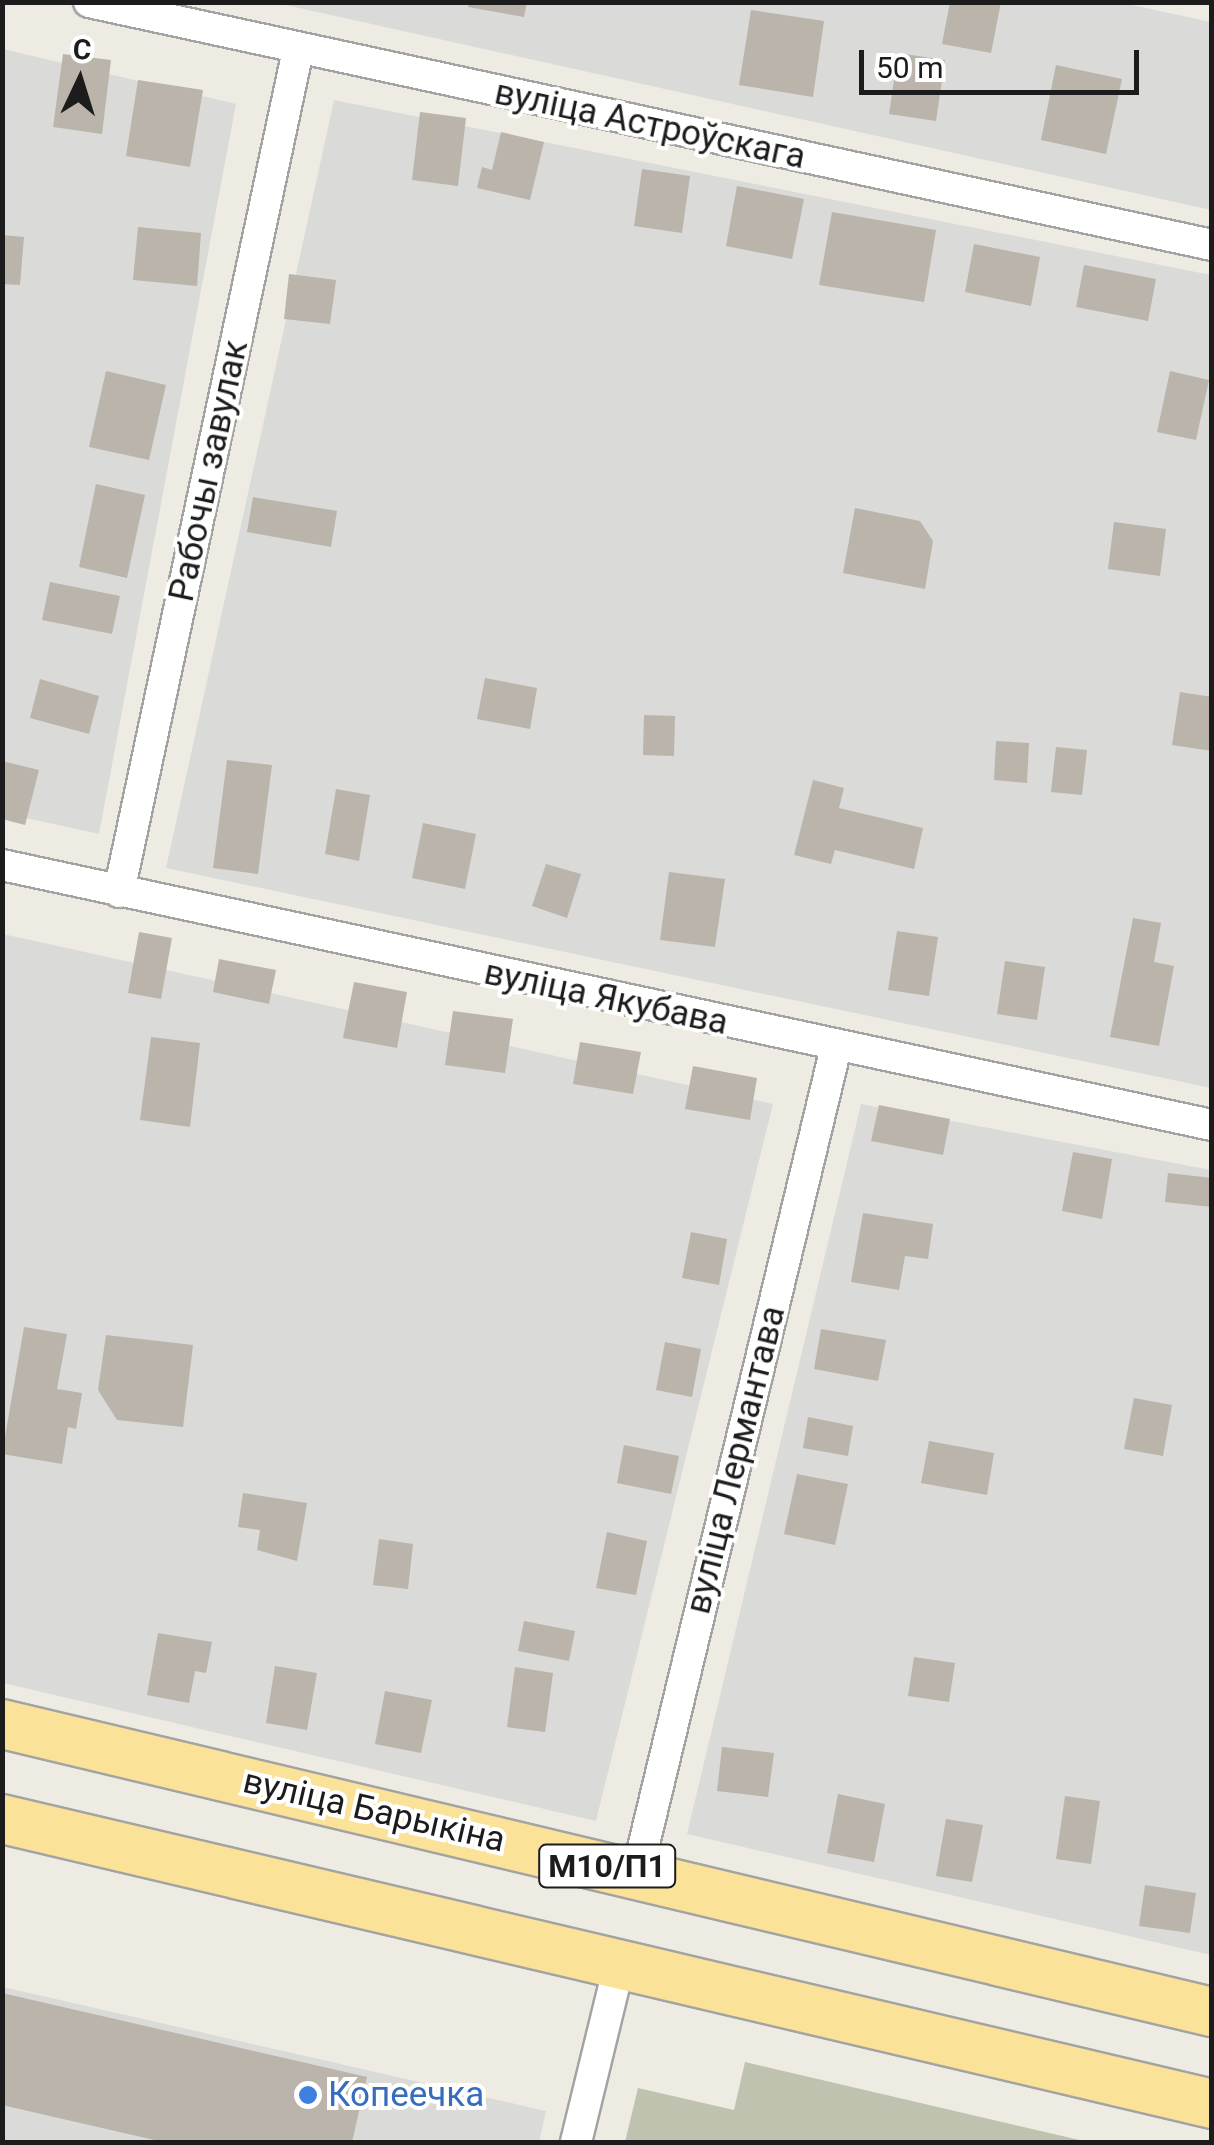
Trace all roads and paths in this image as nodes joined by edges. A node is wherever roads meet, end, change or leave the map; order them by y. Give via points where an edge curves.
1 (88, 2) edge
2 (298, 50) junction
3 (1212, 245) edge
4 (2, 865) edge
5 (119, 892) junction
6 (836, 1047) junction
7 (1212, 1125) edge
8 (2, 1724) edge
9 (2, 1819) edge
10 (636, 1873) junction
11 (620, 1962) junction
12 (1212, 2012) edge
13 (1212, 2104) edge
14 (576, 2142) edge

1 - 2 street, вуліца Астроўскага
2 - 3 street, вуліца Астроўскага
2 - 5 street, Рабочы завулак
4 - 5 street, вуліца Якубава
5 - 6 street, вуліца Якубава
6 - 7 street, вуліца Якубава
6 - 10 street, вуліца Лермантава
8 - 10 main road, вуліца Барыкіна / М10/П1
9 - 11 main road, М10/П1
10 - 12 main road, вуліца Барыкіна / М10/П1
11 - 13 main road, М10/П1
11 - 14 street

